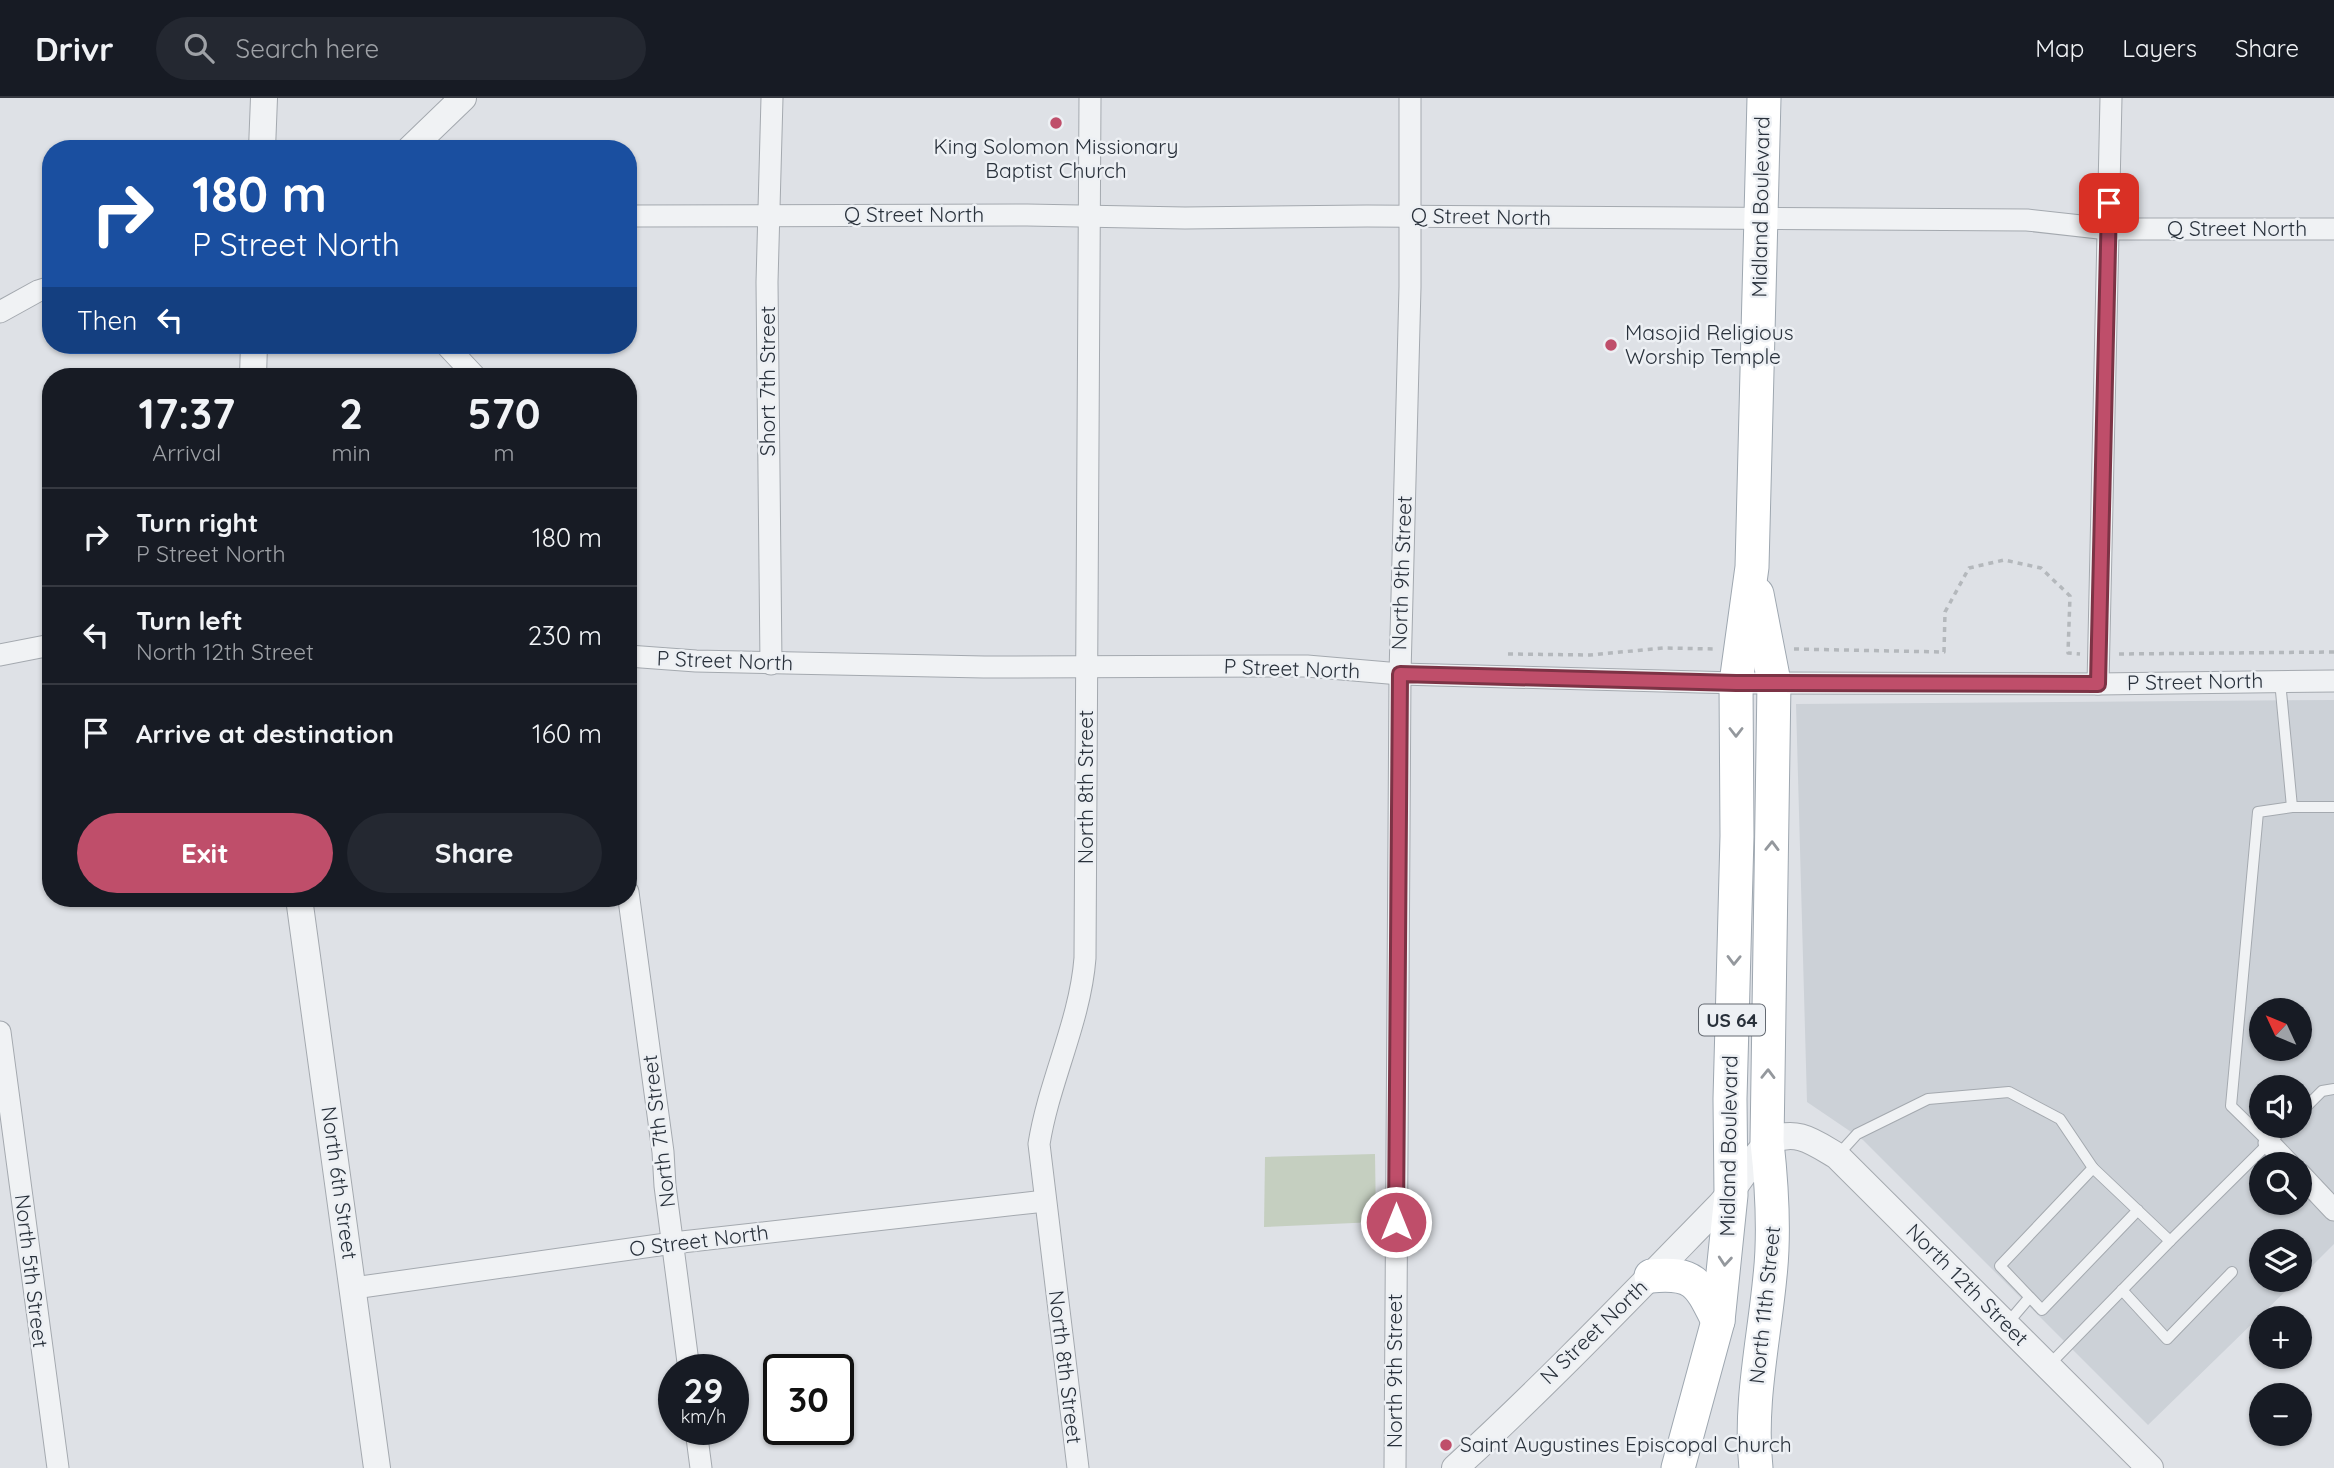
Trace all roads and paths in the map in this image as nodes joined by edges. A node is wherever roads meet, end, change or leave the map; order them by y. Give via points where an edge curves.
1 (264, 98) edge
2 (463, 98) edge
3 (772, 98) edge
4 (1090, 98) edge
5 (1410, 98) edge
6 (1764, 98) edge
7 (2110, 98) edge
8 (262, 140) edge
9 (419, 140) edge
10 (768, 215) junction
11 (637, 216) edge
12 (1090, 217) junction
13 (1409, 217) junction
14 (1761, 219) junction
15 (2108, 229) junction
16 (2334, 229) edge
17 (42, 290) edge
18 (0, 312) edge
19 (454, 354) edge
20 (468, 368) edge
21 (1752, 568) junction
22 (42, 647) edge
23 (0, 655) edge
24 (637, 657) edge
25 (771, 664) junction
26 (1087, 667) junction
27 (1400, 674) junction
28 (2280, 681) junction
29 (2334, 681) edge
30 (1774, 682) junction
31 (1736, 683) junction
32 (2098, 684) junction
33 (2292, 807) junction
34 (2334, 807) edge
35 (300, 907) edge
36 (630, 907) edge
37 (0, 1032) edge
38 (2334, 1089) edge
39 (2312, 1101) edge
40 (2274, 1138) edge
41 (1767, 1142) junction
42 (2269, 1143) junction
43 (2278, 1152) edge
44 (1837, 1156) junction
45 (2093, 1168) junction
46 (2312, 1187) edge
47 (1731, 1195) junction
48 (1045, 1201) junction
49 (2138, 1210) junction
50 (2334, 1210) edge
51 (2170, 1241) junction
52 (673, 1243) junction
53 (2232, 1272) dead end
54 (1651, 1276) junction
55 (354, 1288) junction
56 (2122, 1290) junction
57 (2029, 1298) junction
58 (1718, 1321) junction
59 (2006, 1325) junction
60 (687, 1354) edge
61 (2048, 1366) junction
62 (698, 1445) edge
63 (58, 1468) edge
64 (377, 1468) edge
65 (701, 1468) edge
66 (1078, 1468) edge
67 (1395, 1468) edge
68 (1455, 1468) edge
69 (1678, 1468) edge
70 (1756, 1468) edge
71 (2150, 1468) edge

1 - 8 street
2 - 9 street
3 - 10 street, Short 7th Street
4 - 12 street, North 8th Street
5 - 13 street, North 9th Street
6 - 14 main road, Midland Boulevard / US 64
7 - 15 street
10 - 11 street, Q Street North
10 - 12 street, Q Street North
10 - 25 street, Short 7th Street
12 - 13 street, Q Street North
12 - 26 street, North 8th Street
13 - 14 street, Q Street North
13 - 27 street, North 9th Street
14 - 15 street, Q Street North via 2027,220
14 - 21 main road, Midland Boulevard / US 64
15 - 16 street, Q Street North
15 - 32 street
17 - 18 street
19 - 20 street
21 - 30 main road, Midland Boulevard / US 64
21 - 31 main road, Midland Boulevard / US 64
22 - 23 street
24 - 25 street, P Street North
25 - 26 street, P Street North
26 - 27 street, P Street North via 1307,666
26 - 48 street, North 8th Street via 1083,986 1043,1117 1039,1144
27 - 31 street, P Street North
27 - 67 street, North 9th Street
28 - 29 street, P Street North
28 - 32 street, P Street North
28 - 33 lane
30 - 31 street, P Street North
30 - 32 street, P Street North
41 -> 30 main road, Midland Boulevard / US 64
31 -> 47 main road, Midland Boulevard / US 64
33 - 34 lane
33 - 42 lane via 2258,811 2231,1106
35 - 55 street, North 6th Street
36 - 52 street, North 7th Street
37 - 63 street, North 5th Street
38 - 39 lane via 2322,1091
40 - 42 lane
41 - 44 street, North 12th Street via 1791,1135 1804,1137
41 - 47 street, N Street North
41 - 70 main road, North 11th Street / US 64 via 1773,1218 1756,1398
42 - 43 street
42 - 51 lane
44 - 45 lane via 1857,1134 1928,1099 2009,1092 2060,1119
44 - 59 street, North 12th Street
45 - 49 lane
45 - 57 lane via 2000,1266
46 - 50 street
47 - 54 street, N Street North
47 -> 58 main road, Midland Boulevard / US 64
48 - 52 street, O Street North
48 - 66 street, North 8th Street
49 - 51 lane
49 - 57 lane via 2042,1310
51 - 56 lane
52 - 55 street, O Street North
52 - 60 street, North 7th Street
53 - 56 lane via 2167,1339
54 - 58 main road via 1689,1278
54 - 68 street, N Street North
55 - 64 street, North 6th Street
56 - 61 lane
57 - 59 lane
58 - 69 main road, Midland Boulevard / US 64
59 - 61 street, North 12th Street
61 - 71 street, North 12th Street
62 - 65 street

